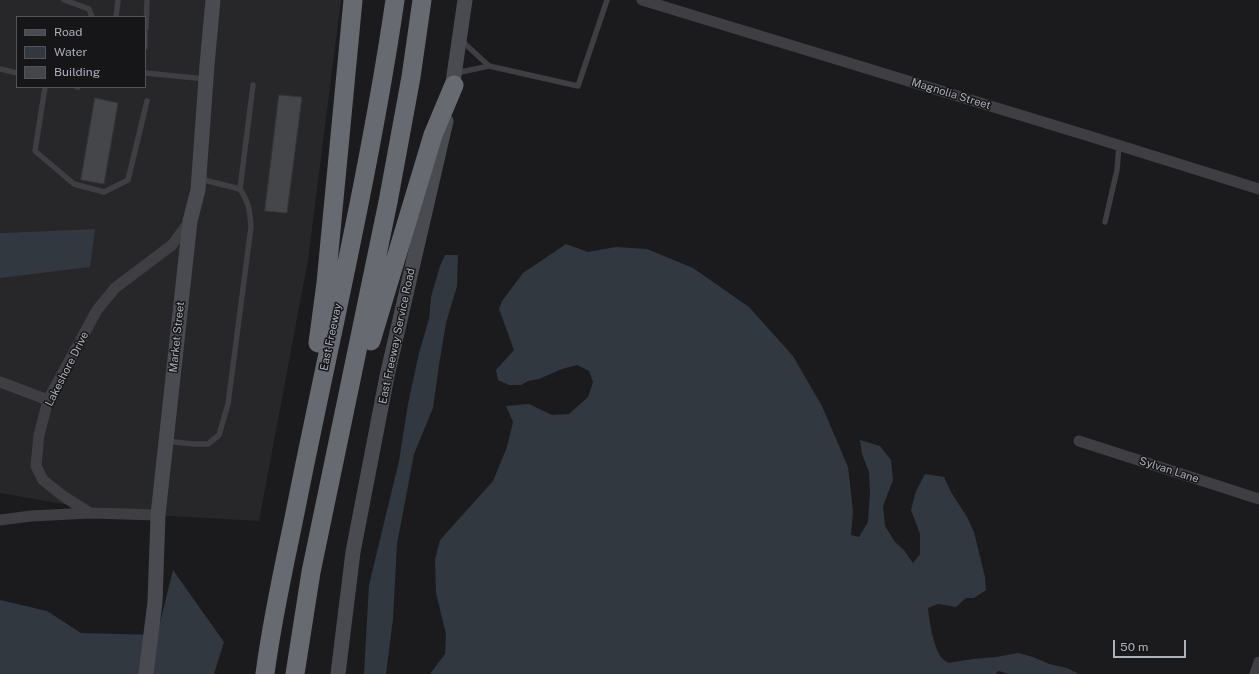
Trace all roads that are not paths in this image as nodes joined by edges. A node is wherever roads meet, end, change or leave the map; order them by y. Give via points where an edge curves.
1 (64, 0) edge
2 (118, 0) edge
3 (147, 0) edge
4 (213, 0) edge
5 (354, 0) edge
6 (395, 0) edge
7 (422, 0) edge
8 (465, 0) edge
9 (607, 0) edge
10 (642, 0) edge
11 (92, 16) edge
12 (116, 16) edge
13 (146, 16) edge
14 (460, 40) junction
15 (489, 66) junction
16 (0, 69) edge
17 (16, 73) edge
18 (146, 73) edge
19 (206, 79) junction
20 (455, 79) junction
21 (252, 85) dead end
22 (45, 88) edge
23 (147, 101) dead end
24 (1119, 145) junction
25 (199, 179) junction
26 (240, 189) junction
27 (1259, 189) edge
28 (190, 221) junction
29 (1105, 222) dead end
30 (0, 382) edge
31 (48, 400) junction
32 (166, 441) junction
33 (1079, 442) dead end
34 (330, 483) junction
35 (300, 488) junction
36 (1259, 499) edge
37 (90, 512) junction
38 (158, 515) junction
39 (0, 520) edge
40 (1259, 662) edge
41 (266, 667) edge
42 (295, 669) edge
43 (146, 674) edge
44 (338, 674) edge
45 (1255, 674) edge

1 - 11 lane via 89,9
2 - 12 lane
3 - 13 lane
4 - 19 street, Market Street
5 - 35 highway via 326,283 310,393
6 - 35 highway, East Freeway via 370,153
7 - 34 highway via 412,77 391,188
8 - 14 street, East Freeway Service Road
9 - 15 lane via 578,86
10 - 24 street, Magnolia Street
14 - 15 lane
14 - 20 street, East Freeway Service Road
15 - 20 lane
16 - 17 lane
18 - 19 lane
19 - 25 street, Market Street
20 - 34 highway via 433,135
20 - 44 street, East Freeway Service Road via 387,376 353,552
21 - 26 lane
22 - 23 lane via 35,151 74,184 104,192 128,180
24 - 27 street, Magnolia Street
24 - 29 lane via 1117,170
25 - 26 lane
25 - 28 street, Market Street
26 - 32 lane via 247,201 251,227 228,404 219,435 208,444
28 - 31 street, Lakeshore Drive via 172,245 115,288 97,310
28 - 32 street, Market Street
30 - 31 street
31 - 37 street, Lakeshore Drive via 39,435 36,466 43,480
32 - 38 street, Market Street
33 - 36 street, Sylvan Lane
34 - 42 highway via 311,572
35 - 41 highway, East Freeway via 278,593
37 - 38 street, Lakeshore Drive
37 - 39 street
38 - 43 street, Market Street via 155,602
40 - 45 street

